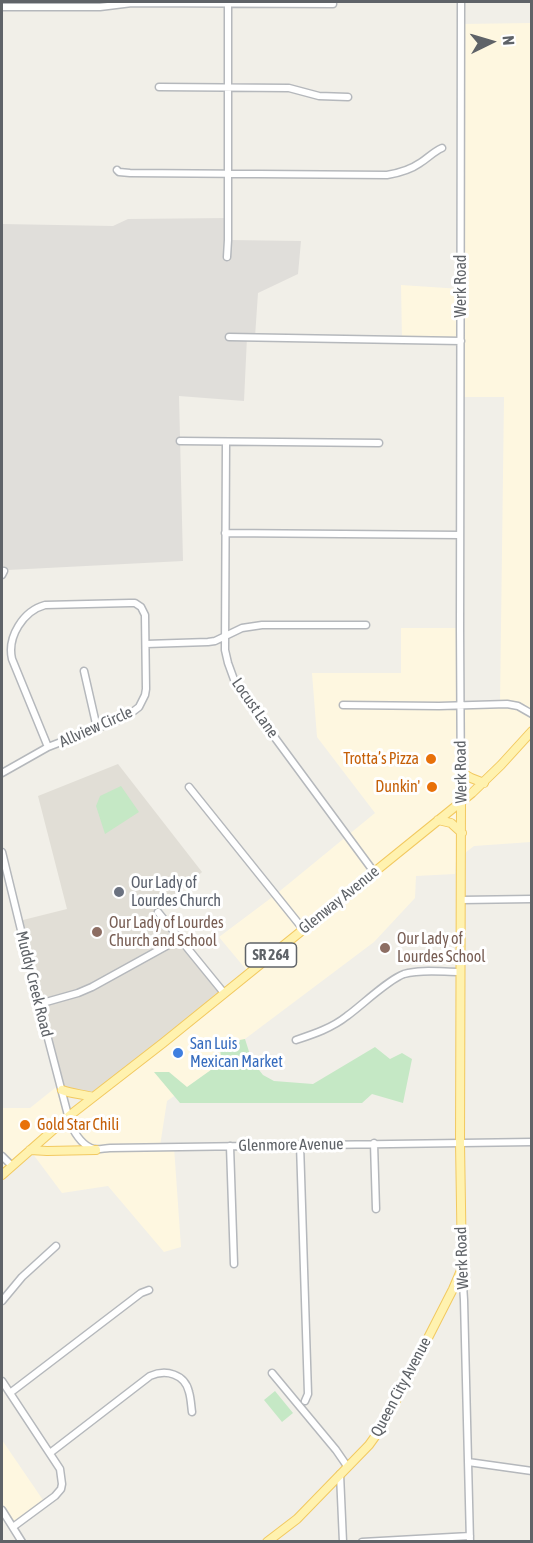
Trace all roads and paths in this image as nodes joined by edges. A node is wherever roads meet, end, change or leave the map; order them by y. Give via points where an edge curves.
1 (461, 2) edge
2 (228, 3) edge
3 (74, 4) edge
4 (333, 4) dead end
5 (2, 7) edge
6 (159, 87) dead end
7 (228, 87) junction
8 (348, 97) dead end
9 (442, 148) dead end
10 (117, 170) dead end
11 (228, 174) junction
12 (227, 257) dead end
13 (229, 337) dead end
14 (461, 341) junction
15 (180, 441) dead end
16 (226, 442) junction
17 (379, 443) dead end
18 (225, 533) junction
19 (460, 535) junction
20 (366, 625) dead end
21 (226, 635) junction
22 (146, 644) junction
23 (84, 671) dead end
24 (343, 705) dead end
25 (460, 705) junction
26 (531, 714) edge
27 (97, 728) junction
28 (531, 731) edge
29 (48, 747) junction
30 (461, 772) junction
31 (2, 773) edge
32 (484, 783) junction
33 (189, 787) dead end
34 (461, 801) junction
35 (438, 820) junction
36 (462, 833) junction
37 (2, 852) edge
38 (374, 872) junction
39 (531, 899) edge
40 (461, 900) junction
41 (158, 912) dead end
42 (303, 929) junction
43 (179, 939) junction
44 (460, 972) junction
45 (224, 993) junction
46 (39, 1004) junction
47 (296, 1040) dead end
48 (62, 1090) junction
49 (93, 1097) junction
50 (69, 1116) junction
51 (531, 1142) edge
52 (374, 1143) junction
53 (460, 1143) junction
54 (300, 1144) junction
55 (230, 1146) junction
56 (30, 1150) junction
57 (96, 1150) junction
58 (2, 1156) edge
59 (12, 1166) junction
60 (2, 1175) edge
61 (376, 1209) dead end
62 (56, 1246) dead end
63 (234, 1264) dead end
64 (462, 1268) junction
65 (149, 1290) dead end
66 (2, 1300) edge
67 (272, 1373) dead end
68 (2, 1381) edge
69 (10, 1393) junction
70 (305, 1401) dead end
71 (192, 1412) dead end
72 (50, 1453) junction
73 (468, 1462) junction
74 (347, 1467) junction
75 (531, 1472) edge
76 (340, 1474) junction
77 (2, 1510) edge
78 (13, 1527) junction
79 (470, 1539) edge
80 (22, 1542) edge
81 (267, 1542) edge
82 (343, 1542) edge
83 (362, 1542) edge

1 - 14 street, Werk Road
2 - 3 street via 100,7
2 - 4 street
2 - 7 street
3 - 5 street
6 - 7 street
7 - 8 street via 289,88 319,96
7 - 11 street
9 - 11 street via 411,169 395,174
10 - 11 street
11 - 12 street
13 - 14 street
14 - 19 street, Werk Road
15 - 16 street
16 - 17 street
16 - 18 street, Locust Lane
18 - 19 street
18 - 21 street, Locust Lane
19 - 25 street, Werk Road
20 - 21 street via 262,625
21 - 22 street via 208,642
21 - 38 street, Locust Lane via 225,650 236,685
22 - 27 street, Allview Circle via 146,689 142,703 126,717
22 - 29 street, Allview Circle via 145,615 135,603 45,606 27,615 12,641 11,654
23 - 27 street
24 - 25 street
25 - 26 street via 512,704
25 - 30 street, Werk Road
27 - 29 street, Allview Circle
28 - 32 main road, Glenway Avenue / SR 264
29 - 31 street, Allview Circle
30 - 32 main road
30 - 34 street, Werk Road
32 - 34 main road, Glenway Avenue / SR 264
33 - 42 street
34 - 35 main road, Glenway Avenue / SR 264
34 - 36 main road, Werk Road
35 - 36 main road via 451,823
35 - 38 main road, Glenway Avenue / SR 264
36 - 40 main road, Werk Road
37 - 46 street, Muddy Creek Road
38 - 42 main road, Glenway Avenue / SR 264
39 - 40 street
40 - 44 main road, Werk Road
41 - 43 street
42 - 45 main road, Glenway Avenue / SR 264
43 - 45 street
43 - 46 street via 92,987
44 - 47 street via 397,977 334,1025
44 - 53 main road, Werk Road
45 - 49 main road, Glenway Avenue / SR 264
46 - 48 street, Muddy Creek Road
48 - 49 main road
48 - 50 street, Muddy Creek Road
49 - 50 main road, Glenway Avenue / SR 264
50 - 56 main road, Glenway Avenue / SR 264
50 - 57 street via 77,1137
51 - 53 street, Glenmore Avenue
52 - 53 street, Glenmore Avenue
52 - 54 street, Glenmore Avenue
52 - 61 street
53 - 64 main road, Werk Road
54 - 55 street, Glenmore Avenue
54 - 70 street via 308,1394
55 - 57 street, Glenmore Avenue
55 - 63 street
56 - 57 main road
56 - 59 main road, Glenway Avenue / SR 264
58 - 59 street
59 - 60 main road, Glenway Avenue / SR 264
62 - 66 street
64 - 73 street, Werk Road
64 - 74 main road, Queen City Avenue via 384,1424
65 - 69 street
67 - 74 street
68 - 69 street
69 - 72 street
71 - 72 street via 189,1392 181,1379 171,1374 155,1374
72 - 78 street via 62,1474 61,1489
73 - 75 street
73 - 79 street, Werk Road
74 - 76 main road, Queen City Avenue
76 - 81 main road, Queen City Avenue via 297,1519
76 - 82 street
77 - 78 street
78 - 80 street
79 - 83 street

